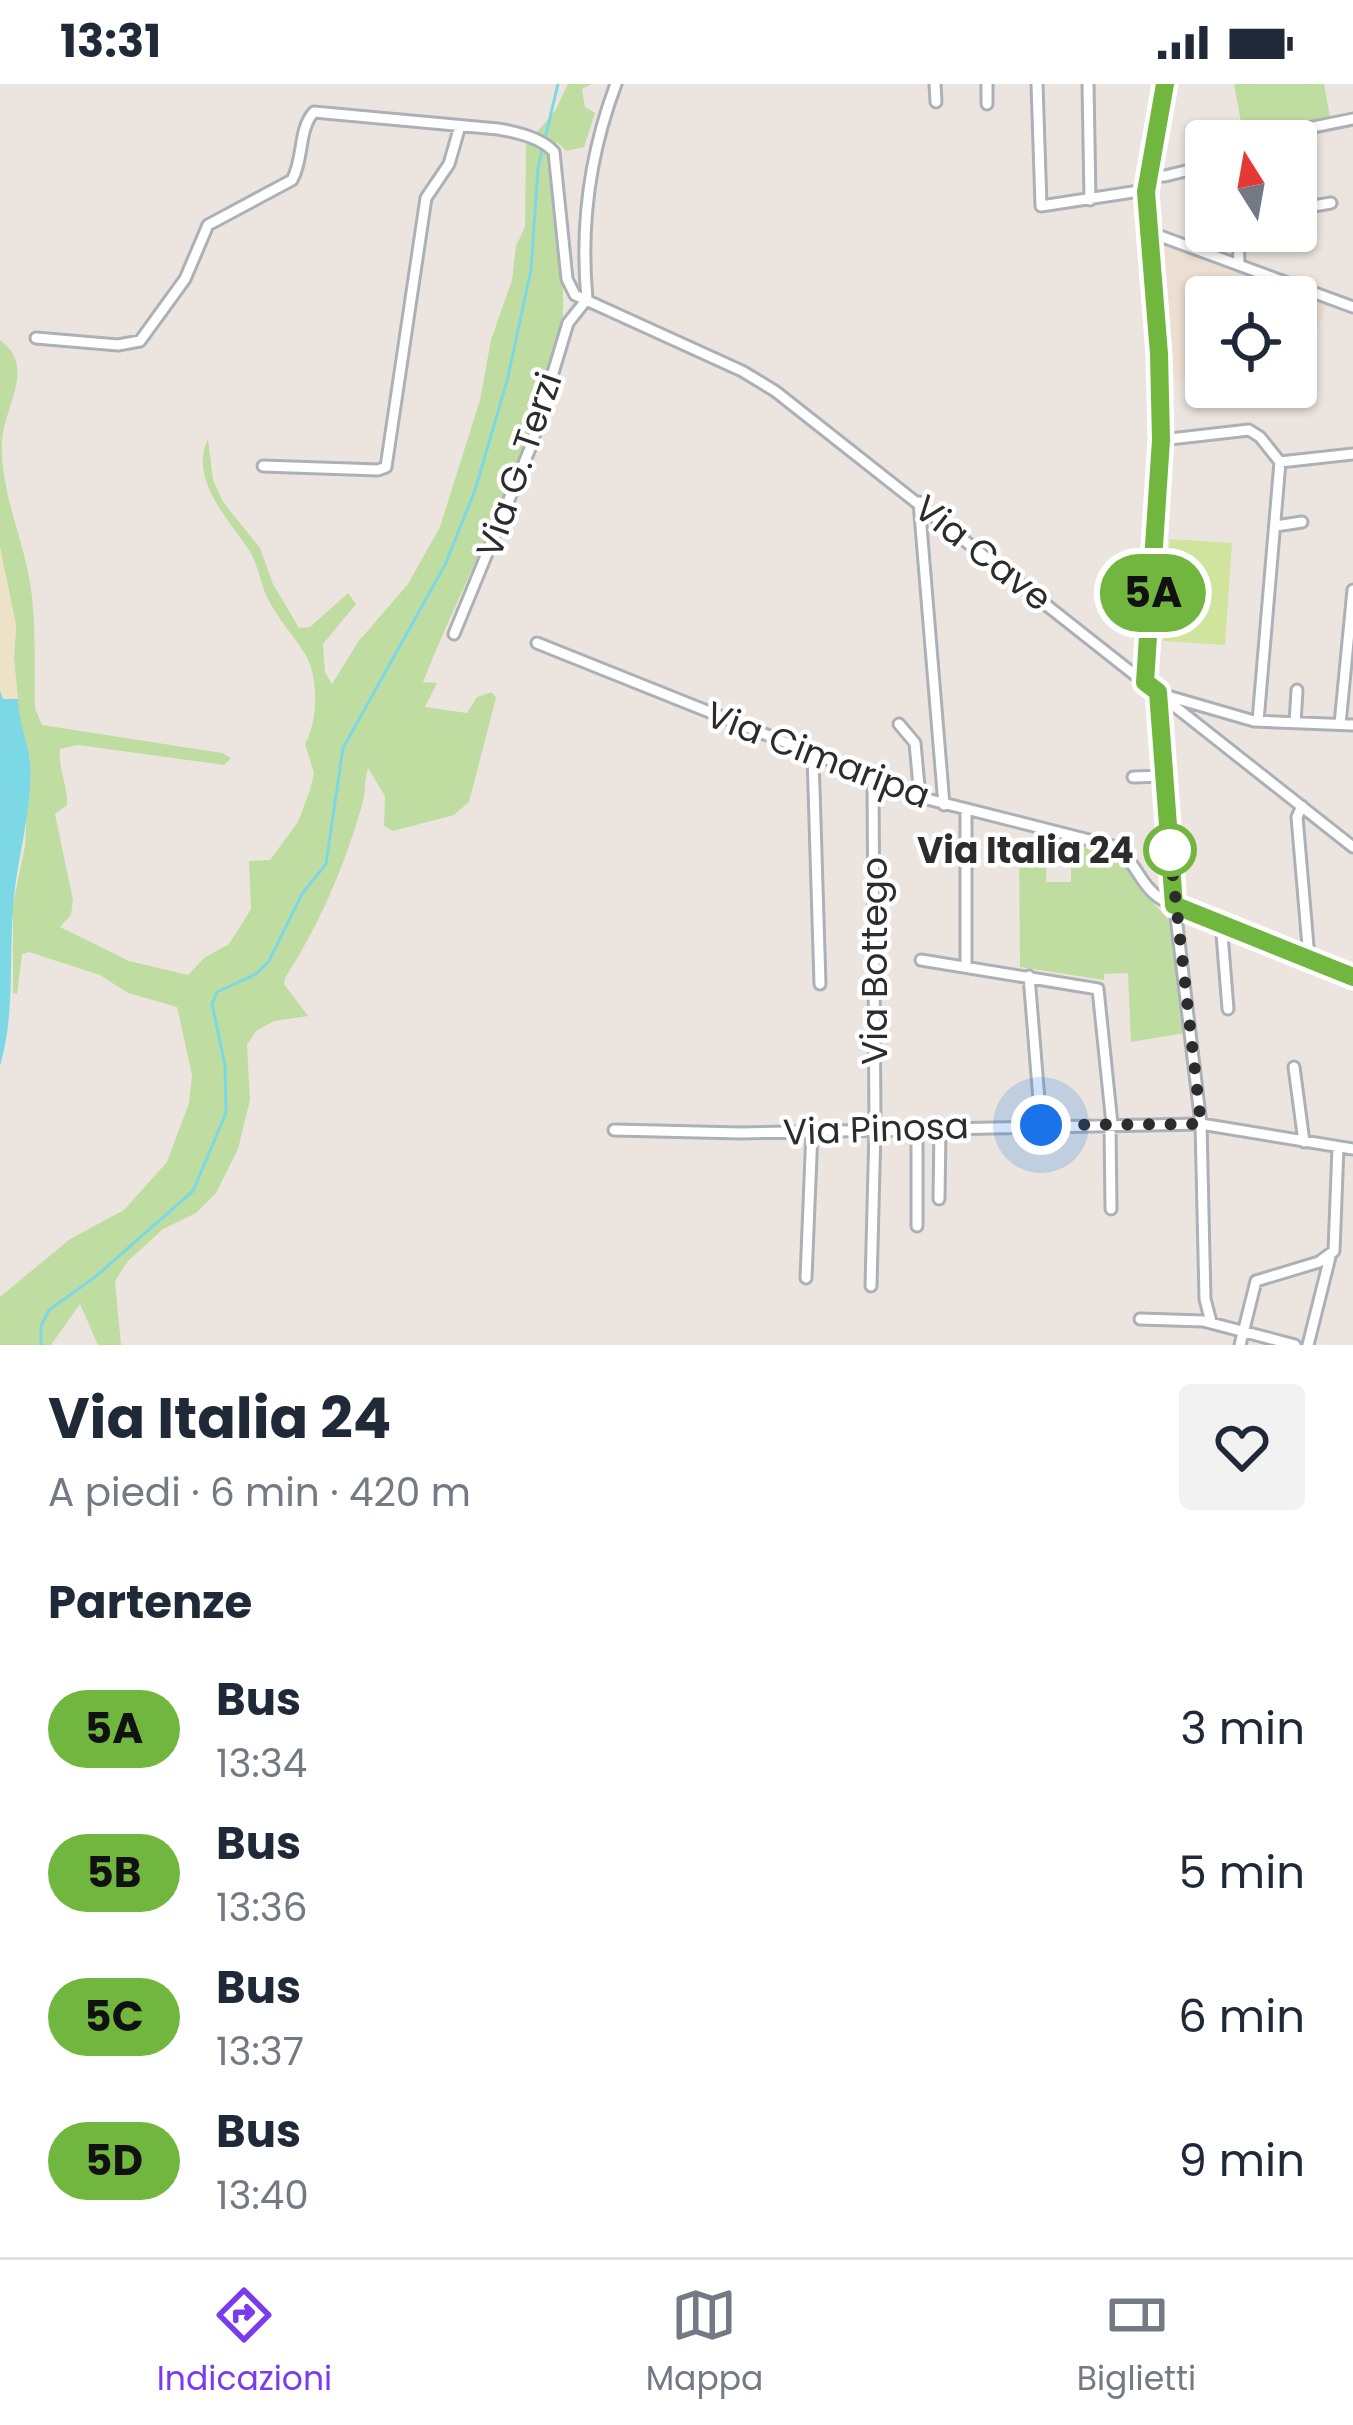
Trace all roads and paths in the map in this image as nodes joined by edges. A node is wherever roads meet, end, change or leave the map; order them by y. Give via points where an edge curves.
1 (616, 84) edge
2 (935, 84) edge
3 (987, 84) edge
4 (1037, 84) edge
5 (1088, 84) edge
6 (1165, 84) edge
7 (936, 102) dead end
8 (987, 104) dead end
9 (1353, 119) edge
10 (460, 125) junction
11 (1317, 126) edge
12 (1185, 171) edge
13 (1148, 176) junction
14 (1146, 190) junction
15 (1090, 200) junction
16 (1331, 203) dead end
17 (1317, 205) edge
18 (1150, 232) junction
19 (1239, 252) edge
20 (1239, 265) junction
21 (587, 299) junction
22 (1353, 307) edge
23 (36, 338) dead end
24 (1161, 440) junction
25 (1353, 454) edge
26 (1280, 462) junction
27 (263, 466) dead end
28 (919, 502) junction
29 (1302, 522) dead end
30 (1276, 526) junction
31 (1353, 590) edge
32 (454, 634) dead end
33 (537, 644) dead end
34 (1145, 682) junction
35 (1297, 690) dead end
36 (1159, 693) junction
37 (1182, 711) junction
38 (1219, 712) junction
39 (1243, 718) junction
40 (1258, 721) junction
41 (1294, 723) junction
42 (899, 724) dead end
43 (1340, 724) junction
44 (1353, 725) edge
45 (1161, 730) junction
46 (1206, 730) junction
47 (1221, 741) junction
48 (813, 756) junction
49 (1165, 776) junction
50 (1133, 777) dead end
51 (873, 779) junction
52 (920, 797) junction
53 (944, 805) junction
54 (1302, 806) junction
55 (966, 810) junction
56 (1353, 847) edge
57 (1174, 905) junction
58 (1221, 922) junction
59 (1309, 958) junction
60 (921, 960) dead end
61 (966, 967) junction
62 (1029, 976) junction
63 (1353, 976) edge
64 (820, 984) dead end
65 (1228, 1009) dead end
66 (1294, 1067) dead end
67 (1111, 1124) junction
68 (1201, 1124) junction
69 (1041, 1125) junction
70 (940, 1127) junction
71 (917, 1128) junction
72 (875, 1129) junction
73 (614, 1130) dead end
74 (812, 1131) junction
75 (1304, 1142) junction
76 (1338, 1148) junction
77 (1353, 1149) edge
78 (939, 1199) dead end
79 (1111, 1209) dead end
80 (917, 1226) dead end
81 (1330, 1257) junction
82 (806, 1278) dead end
83 (871, 1286) dead end
84 (1140, 1319) dead end
85 (1211, 1322) junction
86 (1243, 1330) junction
87 (1240, 1345) edge
88 (1295, 1345) edge
89 (1308, 1345) edge

1 - 21 street via 590,176
2 - 7 street
3 - 8 street
4 - 15 street via 1040,205
5 - 15 street
6 - 13 street
9 - 11 street
10 - 21 street via 510,131 555,154 568,283
10 - 23 street via 313,113 294,177 208,225 183,282 140,341
10 - 27 street via 448,167 426,198 387,466
12 - 13 street
13 - 14 street
14 - 15 street
14 - 18 street
16 - 17 street
18 - 20 street
18 - 24 street
19 - 20 street
20 - 22 street
21 - 28 street, Via Cave via 765,383
21 - 32 street, Via G. Terzi via 568,323 524,466
24 - 26 street via 1246,430
24 - 34 street
25 - 26 street
26 - 30 street
28 - 34 street, Via Cave
28 - 53 street
29 - 30 street
30 - 40 street
31 - 43 street
33 - 48 street, Via Cimaripa
34 - 36 street, Via Cave
35 - 41 street
36 - 37 street, Via Cave
36 - 38 street
36 - 45 street
37 - 45 street
37 - 46 street, Via Cave
38 - 39 street
38 - 46 street
39 - 40 street
39 - 47 street via 1223,726
40 - 41 street
41 - 43 street
42 - 52 street via 916,745
43 - 44 street
45 - 49 street
46 - 47 street, Via Cave
47 - 54 street, Via Cave
48 - 51 street, Via Cimaripa
48 - 64 street
49 - 50 street
49 - 57 street
51 - 52 street, Via Cimaripa
51 - 72 street, Via Bottego
52 - 53 street, Via Cimaripa
53 - 55 street, Via Cimaripa
54 - 56 street, Via Cave
54 - 59 street
55 - 57 street, Via Cimaripa via 1113,846 1148,890
55 - 61 street
57 - 58 street, Via Cimaripa
57 - 68 street
58 - 59 street, Via Cimaripa
58 - 65 street
59 - 63 street, Via Cimaripa
60 - 61 street
61 - 62 street
62 - 67 street via 1101,993
62 - 69 street
66 - 75 street
67 - 68 street, Via Pinosa
67 - 69 street, Via Pinosa
67 - 79 street
68 - 75 street, Via Pinosa
68 - 85 street
69 - 70 street, Via Pinosa
70 - 71 street, Via Pinosa
70 - 78 street
71 - 72 street, Via Pinosa
71 - 80 street
72 - 74 street, Via Pinosa
72 - 83 street, Via Bottego
73 - 74 street, Via Pinosa
74 - 82 street
75 - 76 street, Via Pinosa
76 - 77 street, Via Pinosa
76 - 81 street
81 - 86 street via 1256,1281
81 - 89 street
84 - 85 street
85 - 86 street
86 - 87 street
86 - 88 street

